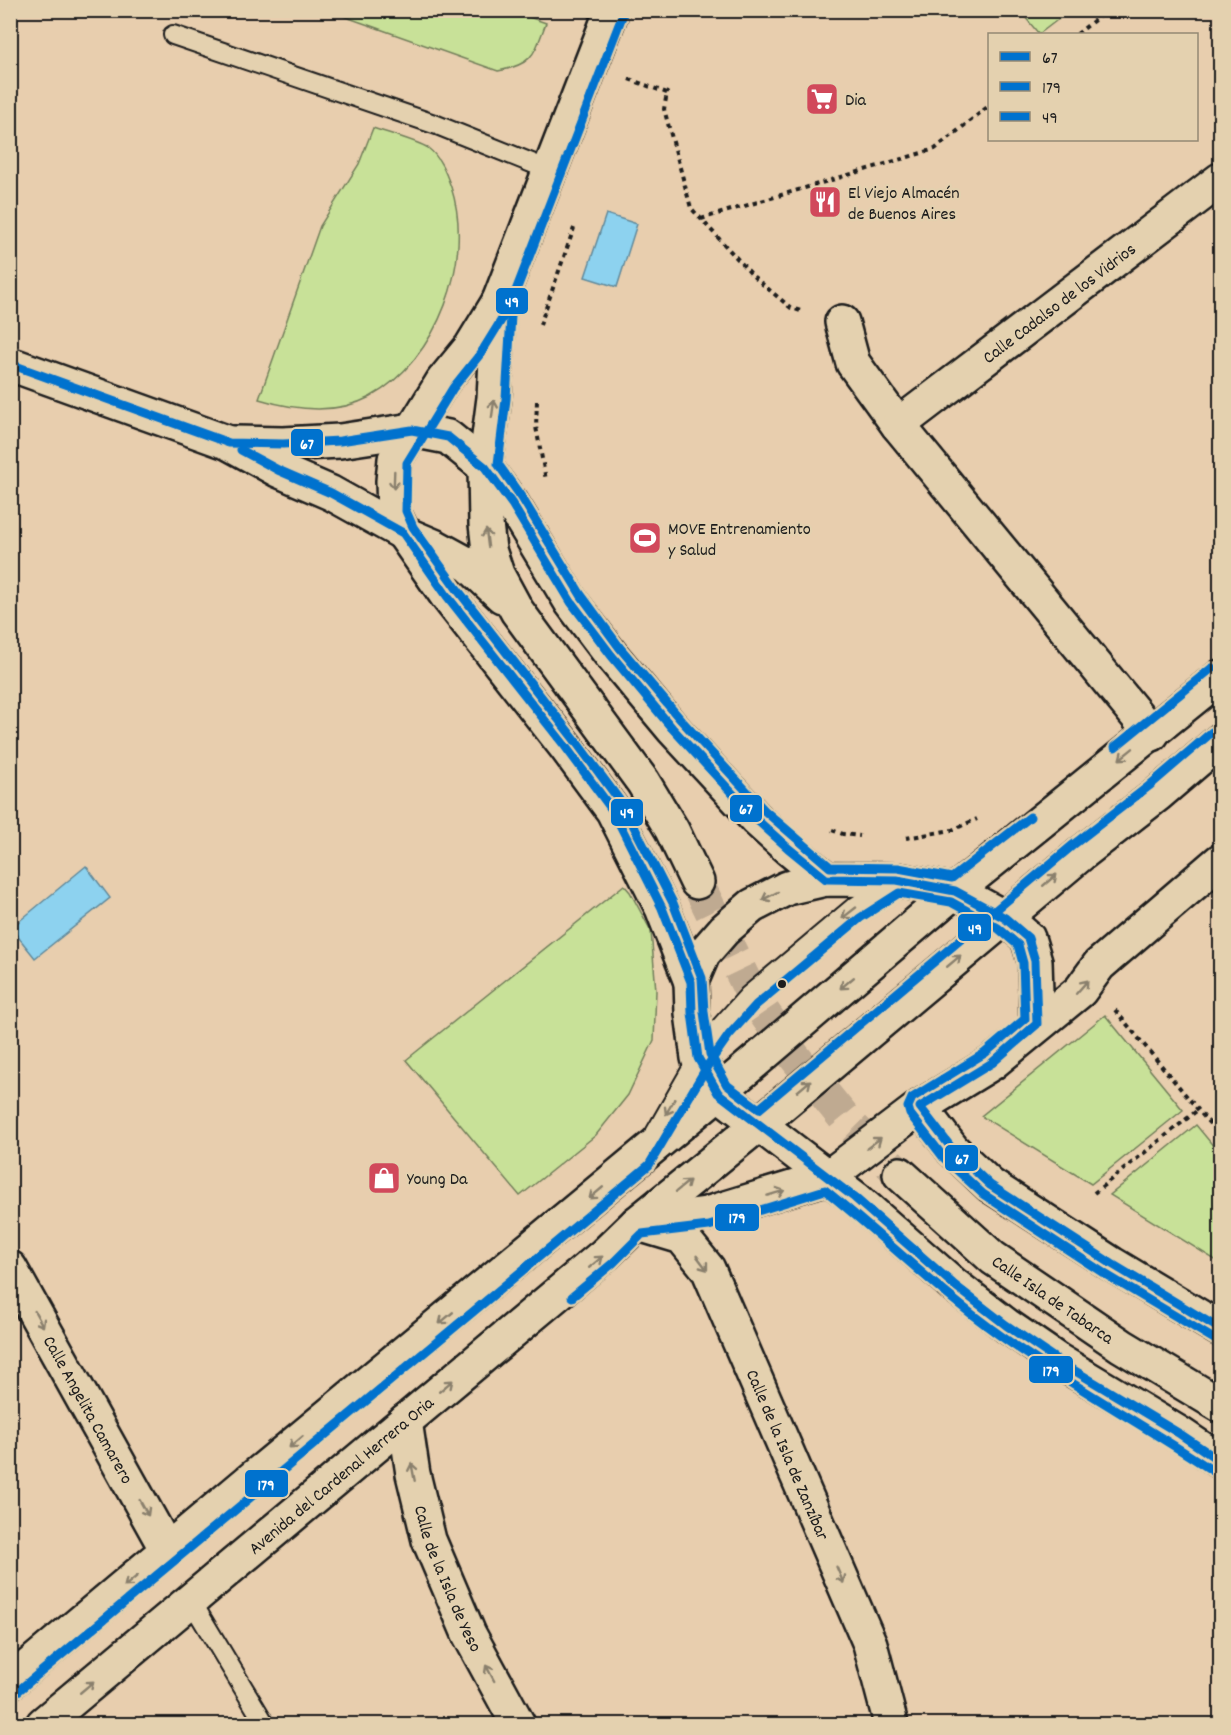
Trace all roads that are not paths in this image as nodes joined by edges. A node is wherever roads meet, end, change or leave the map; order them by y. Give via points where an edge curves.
1 (612, 10) edge
2 (173, 35) dead end
3 (549, 170) junction
4 (1221, 180) edge
5 (499, 301) junction
6 (842, 322) road end
7 (10, 364) edge
8 (898, 425) junction
9 (412, 430) junction
10 (229, 443) junction
11 (485, 467) junction
12 (403, 532) junction
13 (517, 611) junction
14 (1221, 677) edge
15 (1152, 734) junction
16 (1221, 741) edge
17 (1221, 861) edge
18 (826, 879) junction
19 (897, 880) junction
20 (697, 882) tunnel mouth
21 (955, 891) junction
22 (1005, 918) junction
23 (691, 982) junction
24 (1037, 1024) junction
25 (698, 1058) junction
26 (718, 1093) junction
27 (920, 1107) junction
28 (759, 1124) junction
29 (641, 1156) junction
30 (900, 1174) tunnel mouth
31 (828, 1177) junction
32 (637, 1223) junction
33 (10, 1268) edge
34 (1221, 1329) edge
35 (1221, 1406) edge
36 (405, 1421) junction
37 (1221, 1461) edge
38 (167, 1550) junction
39 (190, 1599) junction
40 (10, 1682) edge
41 (53, 1721) edge
42 (265, 1725) edge
43 (518, 1725) edge
44 (891, 1725) edge

1 - 3 street
2 - 3 lane via 438,125
3 - 5 street
4 - 8 street, Calle Cadalso de los Vidrios
5 - 9 street
11 -> 5 street via 494,398
6 - 8 street via 853,363
7 - 10 street
8 - 15 street
9 - 10 street via 340,441
9 - 11 street via 448,437
9 -> 12 street via 395,459 393,480 394,514
10 - 12 street
13 -> 11 street via 489,550
11 - 18 street via 571,602 611,656 757,820
12 - 13 street via 470,565
12 - 23 street via 447,596 613,811 662,908
13 - 20 street via 644,782
14 - 15 street
15 -> 21 street
22 -> 16 street, Avenida del Cardenal Herrera Oria
24 -> 17 street via 1080,991 1099,964
18 - 19 street
18 -> 23 street via 787,888 752,906 703,954
19 - 21 street
19 -> 25 lane via 854,908 748,996
21 - 22 street
21 -> 26 street
22 - 24 street via 1028,938 1035,961
28 -> 22 street, Avenida del Cardenal Herrera Oria
23 - 25 street
24 - 27 street via 992,1063
25 - 26 street
25 -> 29 lane
26 - 28 street
26 - 29 street
31 -> 27 street
27 - 34 street via 953,1150 990,1185
28 - 31 street
32 -> 28 street, Avenida del Cardenal Herrera Oria
29 -> 38 street
30 - 35 street, Calle Isla de Tabarca via 993,1258 1122,1346
32 -> 31 street via 706,1214
31 - 37 street via 1006,1325
36 -> 32 street, Avenida del Cardenal Herrera Oria
32 -> 44 street, Calle de la Isla de Zanzíbar via 682,1237 708,1269 870,1644
33 -> 38 street, Calle Angelita Camarero
36 - 39 street, Avenida del Cardenal Herrera Oria
43 -> 36 street, Calle de la Isla de Yeso via 469,1634 429,1540
38 -> 40 street
41 -> 39 street, Avenida del Cardenal Herrera Oria
39 - 42 lane

